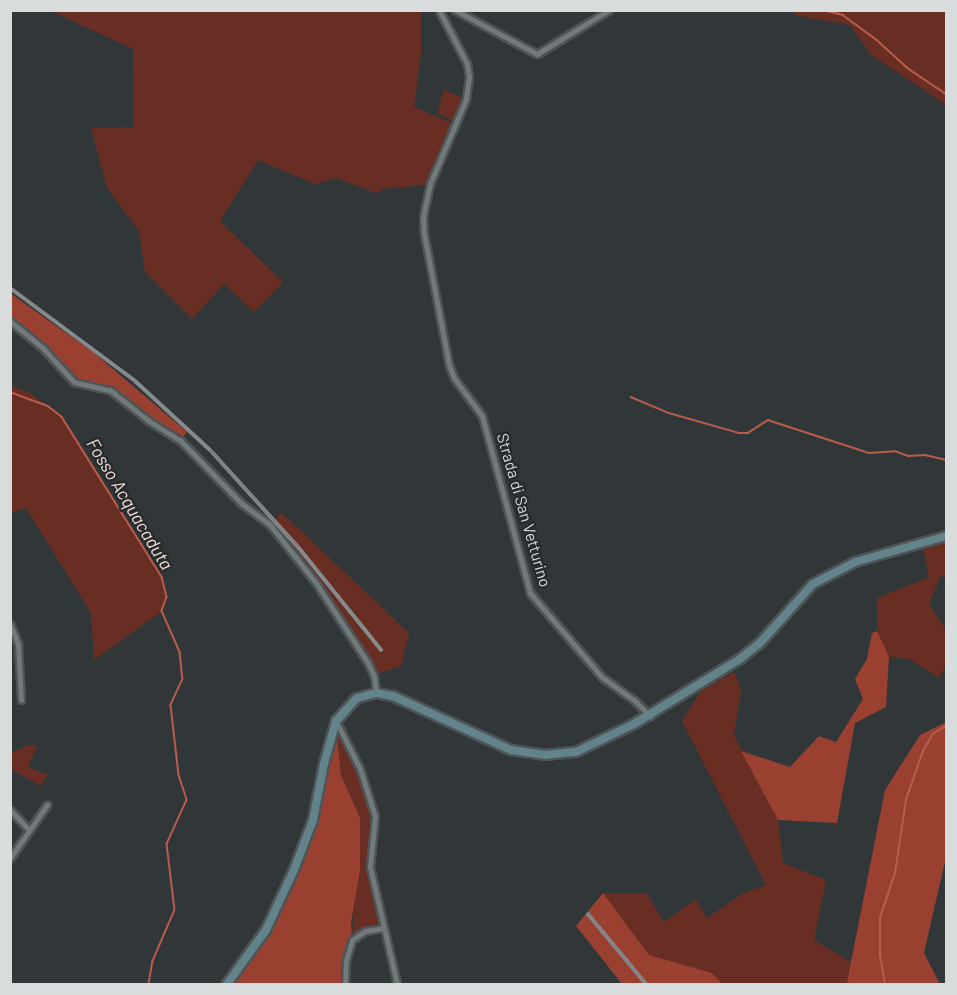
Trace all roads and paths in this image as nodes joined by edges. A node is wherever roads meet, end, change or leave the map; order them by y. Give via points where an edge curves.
1 (439, 10) edge
2 (455, 10) edge
3 (609, 10) edge
4 (10, 321) edge
5 (946, 536) edge
6 (10, 624) edge
7 (376, 693) junction
8 (21, 700) dead end
9 (650, 716) junction
10 (336, 721) junction
11 (47, 805) dead end
12 (10, 810) edge
13 (30, 830) junction
14 (10, 858) edge
15 (384, 928) junction
16 (226, 984) edge
17 (345, 984) edge
18 (397, 984) edge

1 - 9 street, Strada di San Vetturino via 467,64 469,77 466,99 429,184 423,217 449,365 482,416 530,593 602,677
2 - 3 street via 537,54
4 - 7 street via 43,348 74,382 110,390 148,421 180,440 241,503 271,526 316,583 362,655 374,676
5 - 9 street via 855,562 813,584 740,659
6 - 8 street via 18,644
7 - 9 street via 393,696 511,750 545,755 576,752
7 - 10 street via 357,698
10 - 15 street via 360,770 375,816 370,867
10 - 16 street via 313,819 294,870 266,930
11 - 13 street
12 - 13 street
13 - 14 street
15 - 17 street via 365,931 352,940
15 - 18 street

